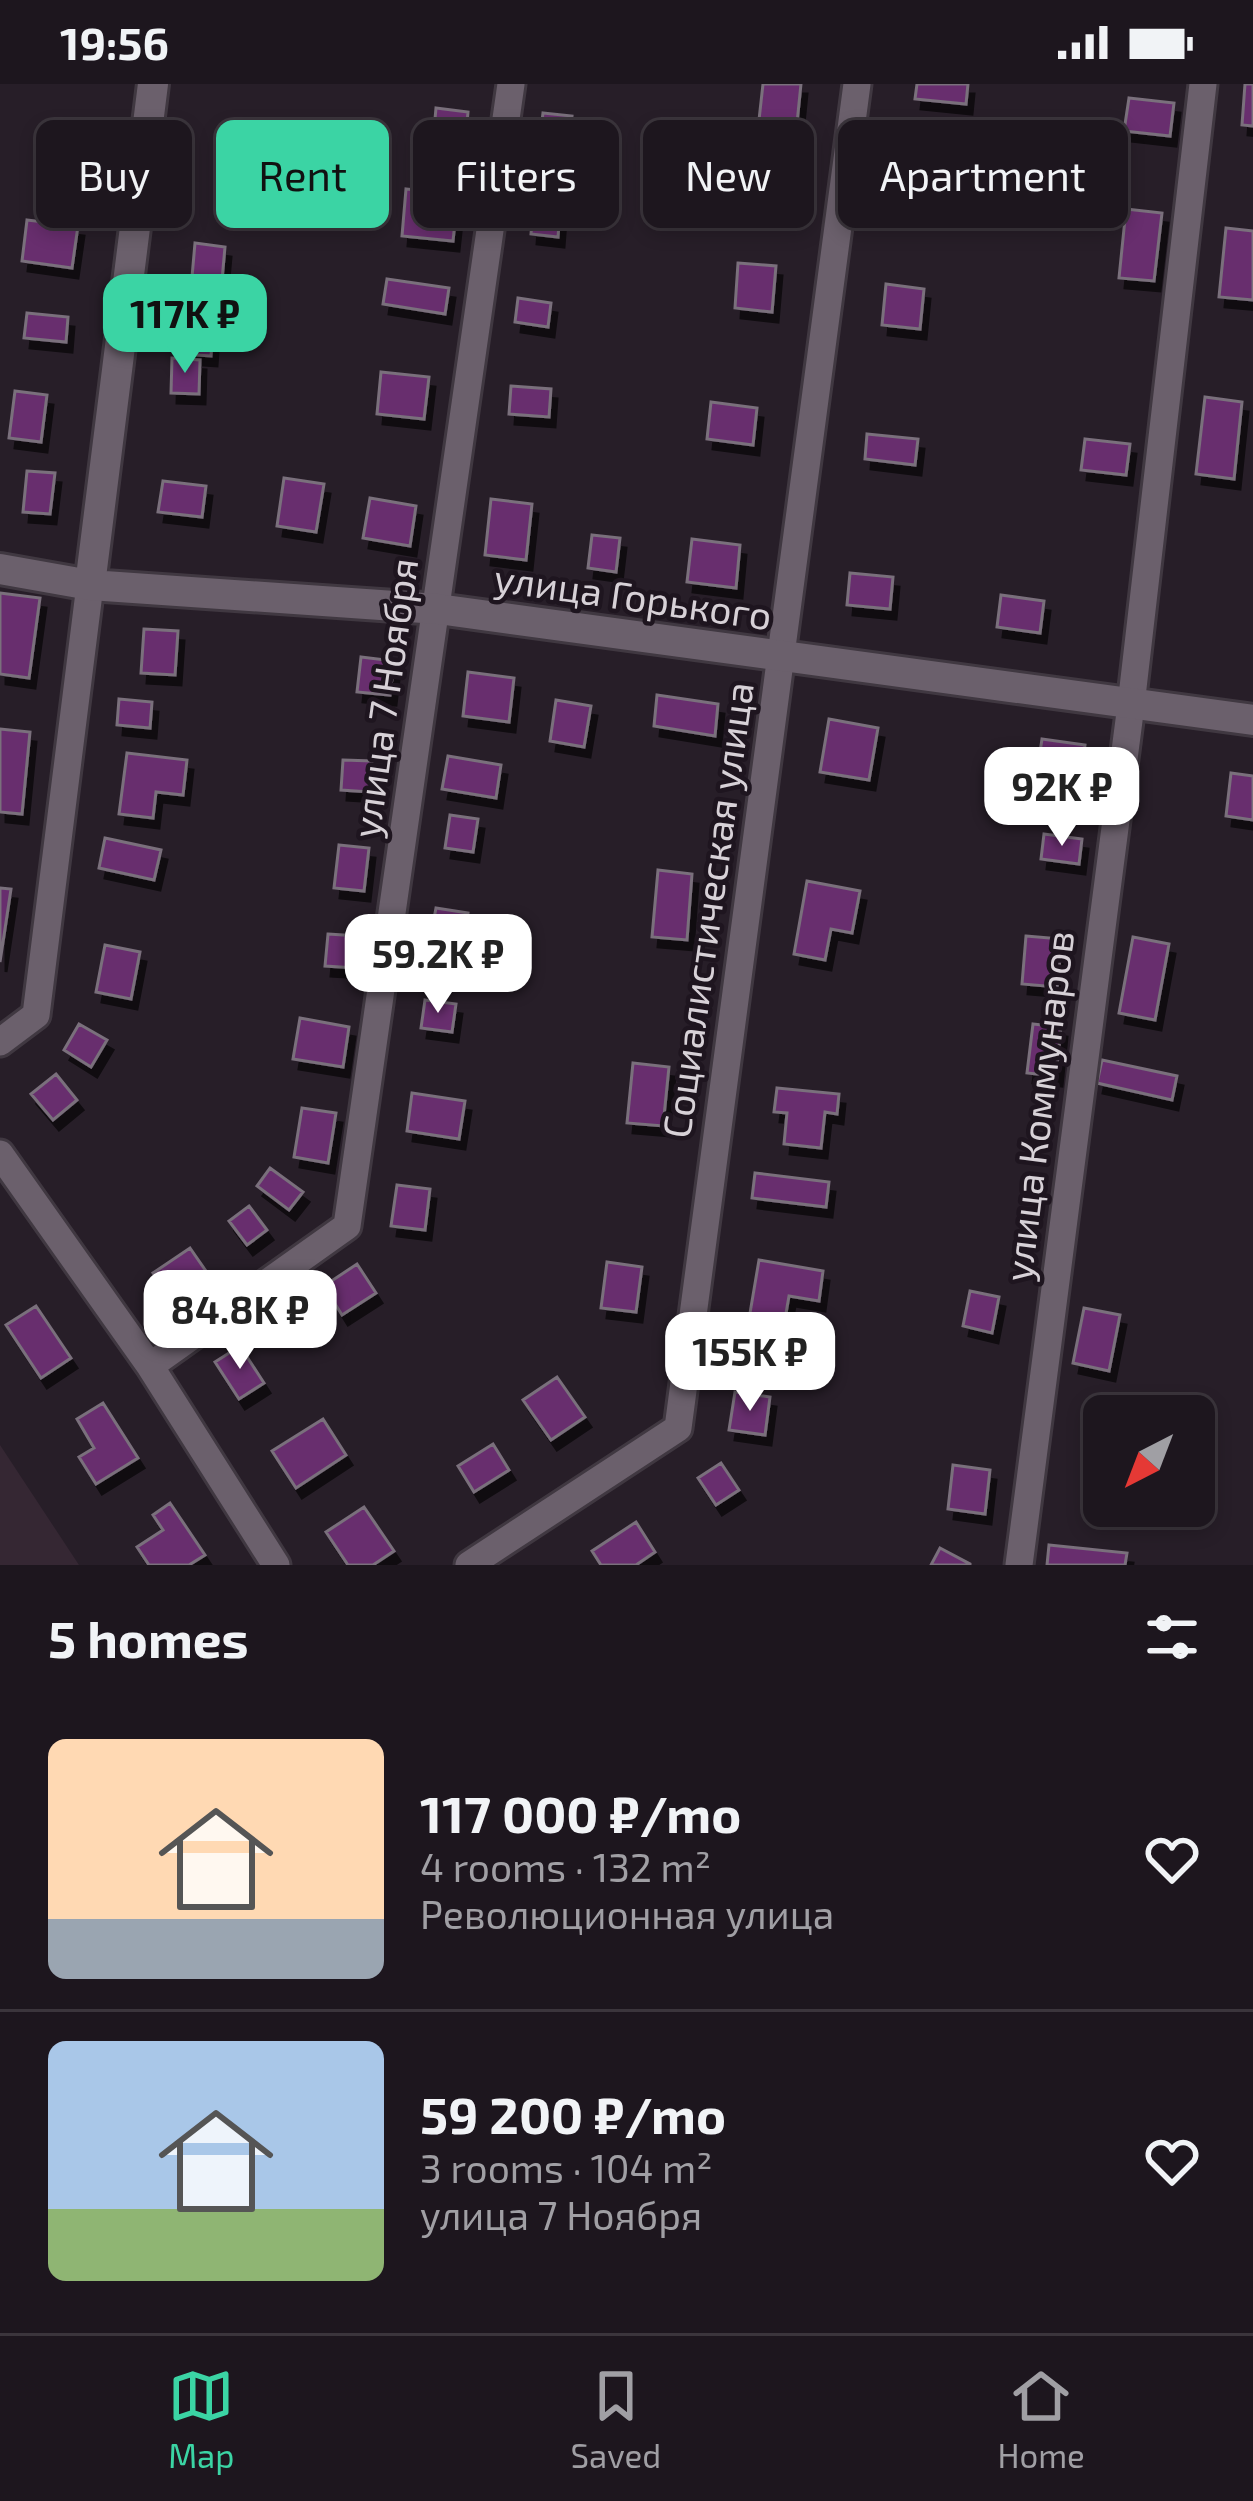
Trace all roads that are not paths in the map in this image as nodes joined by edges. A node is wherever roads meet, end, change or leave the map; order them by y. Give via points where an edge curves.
1 (153, 84) edge
2 (511, 84) edge
3 (857, 84) edge
4 (1203, 84) edge
5 (0, 569) edge
6 (90, 585) junction
7 (438, 609) junction
8 (781, 657) junction
9 (1131, 705) junction
10 (1253, 720) edge
11 (0, 1042) edge
12 (0, 1154) edge
13 (149, 1366) junction
14 (276, 1565) edge
15 (469, 1565) edge
16 (1019, 1565) edge

1 - 6 street
2 - 7 street, улица 7 Ноября
3 - 8 street, Социалистическая улица
4 - 9 street, улица Коммунаров
5 - 6 street, улица Горького
6 - 7 street, улица Горького
6 - 11 street via 36,1015
7 - 8 street, улица Горького
7 - 13 street, улица 7 Ноября via 347,1226
8 - 9 street, улица Горького
8 - 15 street, Социалистическая улица via 678,1428
9 - 10 street, улица Горького
9 - 16 street, улица Коммунаров
12 - 13 street
13 - 14 street

